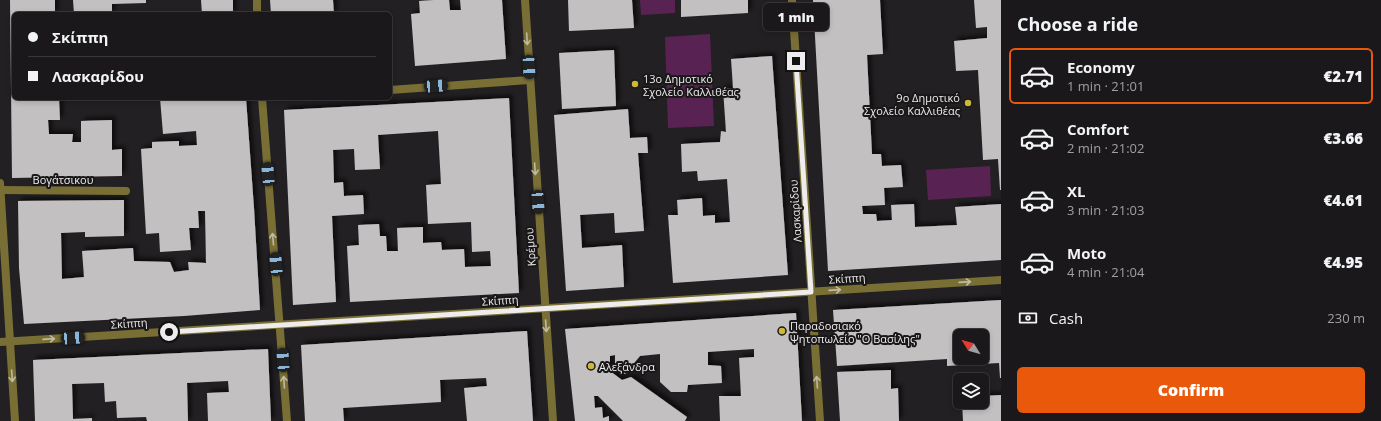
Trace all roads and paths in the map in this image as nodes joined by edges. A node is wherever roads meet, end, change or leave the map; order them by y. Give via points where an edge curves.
1 (257, 0) edge
2 (524, 0) edge
3 (792, 0) edge
4 (257, 12) edge
5 (529, 80) junction
6 (392, 90) edge
7 (262, 100) edge
8 (0, 183) edge
9 (0, 190) edge
10 (126, 191) dead end
11 (1001, 280) edge
12 (811, 292) junction
13 (545, 308) junction
14 (280, 325) junction
15 (0, 342) edge
16 (10, 342) junction
17 (15, 421) edge
18 (287, 421) edge
19 (553, 421) edge
20 (820, 421) edge

1 - 4 street
2 -> 5 street, Κρέμου
3 - 12 street, Λασκαρίδου
5 - 6 street
5 -> 13 street, Κρέμου
14 -> 7 street
8 - 9 street
9 - 10 street, Βογάτσικου
9 - 16 street
12 -> 11 street, Σκίππη
12 - 13 street, Σκίππη
20 -> 12 street, Λασκαρίδου
13 - 14 street, Σκίππη
13 -> 19 street, Κρέμου
16 -> 14 street, Σκίππη
18 -> 14 street
15 - 16 street, Σκίππη
16 -> 17 street

